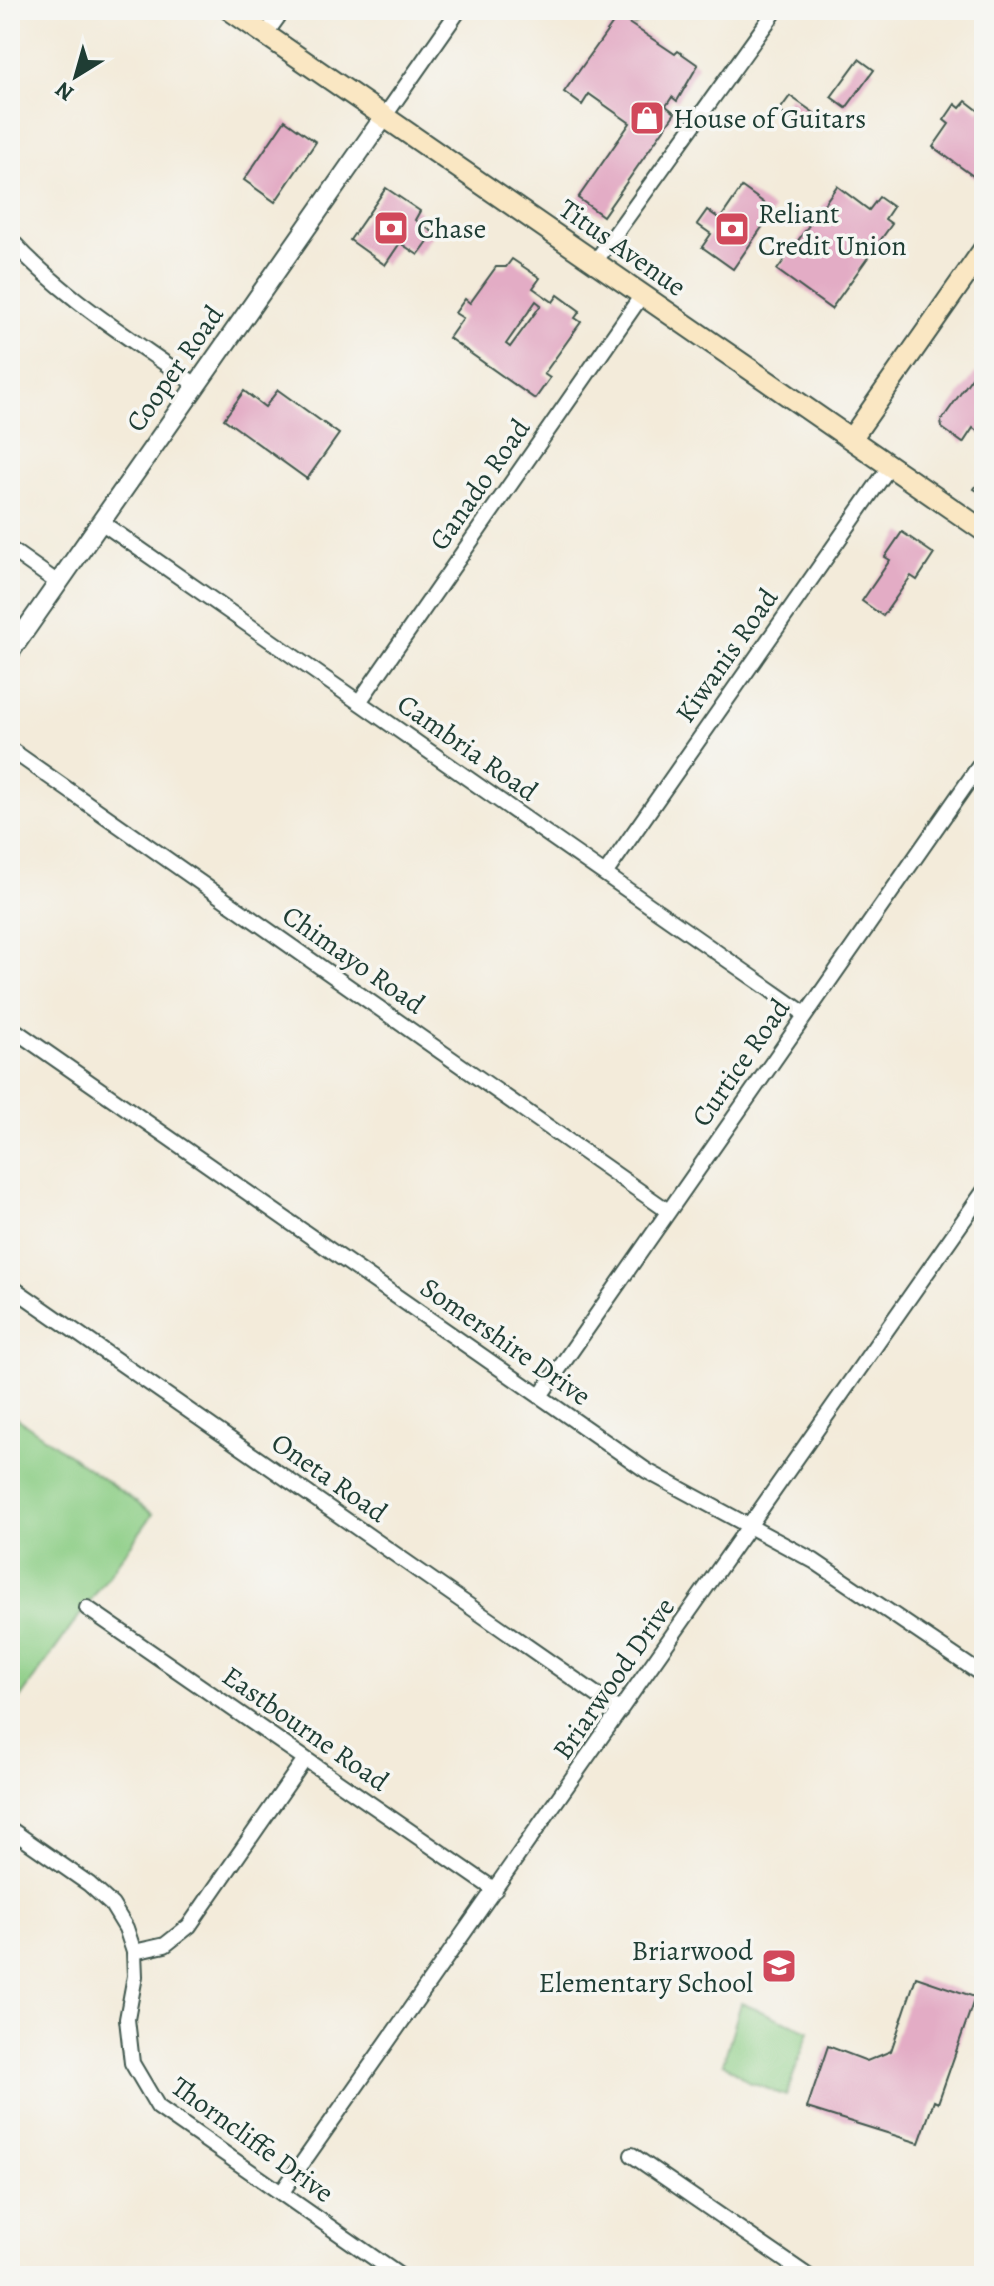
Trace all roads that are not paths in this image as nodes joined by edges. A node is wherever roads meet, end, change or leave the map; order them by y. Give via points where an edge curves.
1 (230, 10) edge
2 (283, 10) edge
3 (459, 10) edge
4 (776, 10) edge
5 (265, 35) junction
6 (384, 117) junction
7 (10, 239) edge
8 (984, 249) edge
9 (595, 262) junction
10 (642, 295) junction
11 (196, 385) junction
12 (851, 439) junction
13 (890, 466) junction
14 (101, 522) junction
15 (984, 531) edge
16 (10, 549) edge
17 (58, 583) junction
18 (10, 652) edge
19 (359, 702) junction
20 (10, 749) edge
21 (984, 759) edge
22 (605, 874) junction
23 (805, 1014) junction
24 (10, 1027) edge
25 (984, 1191) edge
26 (668, 1211) junction
27 (10, 1286) edge
28 (540, 1396) junction
29 (750, 1529) junction
30 (87, 1608) dead end
31 (984, 1676) edge
32 (620, 1711) junction
33 (305, 1759) junction
34 (10, 1829) edge
35 (495, 1890) junction
36 (134, 1952) junction
37 (632, 2155) dead end
38 (282, 2192) junction
39 (400, 2276) edge
40 (808, 2276) edge

1 - 5 main road, Titus Avenue
2 - 5 street
3 - 6 street
4 - 9 street
5 - 6 main road, Titus Avenue
6 - 9 main road, Titus Avenue
6 - 11 street, Cooper Road
7 - 11 street via 74,299
8 - 12 main road
9 - 10 main road, Titus Avenue
10 - 12 main road, Titus Avenue
10 - 19 street, Ganado Road
11 - 14 street, Cooper Road
12 - 13 main road, Titus Avenue
13 - 15 main road, Titus Avenue
13 - 22 street, Kiwanis Road
14 - 17 street, Cooper Road
14 - 19 street, Cambria Road
16 - 17 street
17 - 18 street, Cooper Road
19 - 22 street, Cambria Road
20 - 26 street, Chimayo Road
21 - 23 street, Curtice Road
22 - 23 street, Cambria Road
23 - 26 street, Curtice Road
24 - 28 street, Somershire Drive
25 - 29 street, Briarwood Drive
26 - 28 street, Curtice Road
27 - 32 street, Oneta Road
28 - 29 street, Somershire Drive via 647,1471
29 - 31 street, Somershire Drive via 814,1561
29 - 32 street, Briarwood Drive
30 - 33 street, Eastbourne Road
32 - 35 street, Briarwood Drive
33 - 35 street, Eastbourne Road
33 - 36 street via 189,1926 165,1945
34 - 36 street, Thorncliffe Drive via 112,1905
35 - 38 street, Briarwood Drive
36 - 38 street, Thorncliffe Drive via 127,2034 137,2076 148,2095 171,2117
37 - 40 street
38 - 39 street, Thorncliffe Drive

